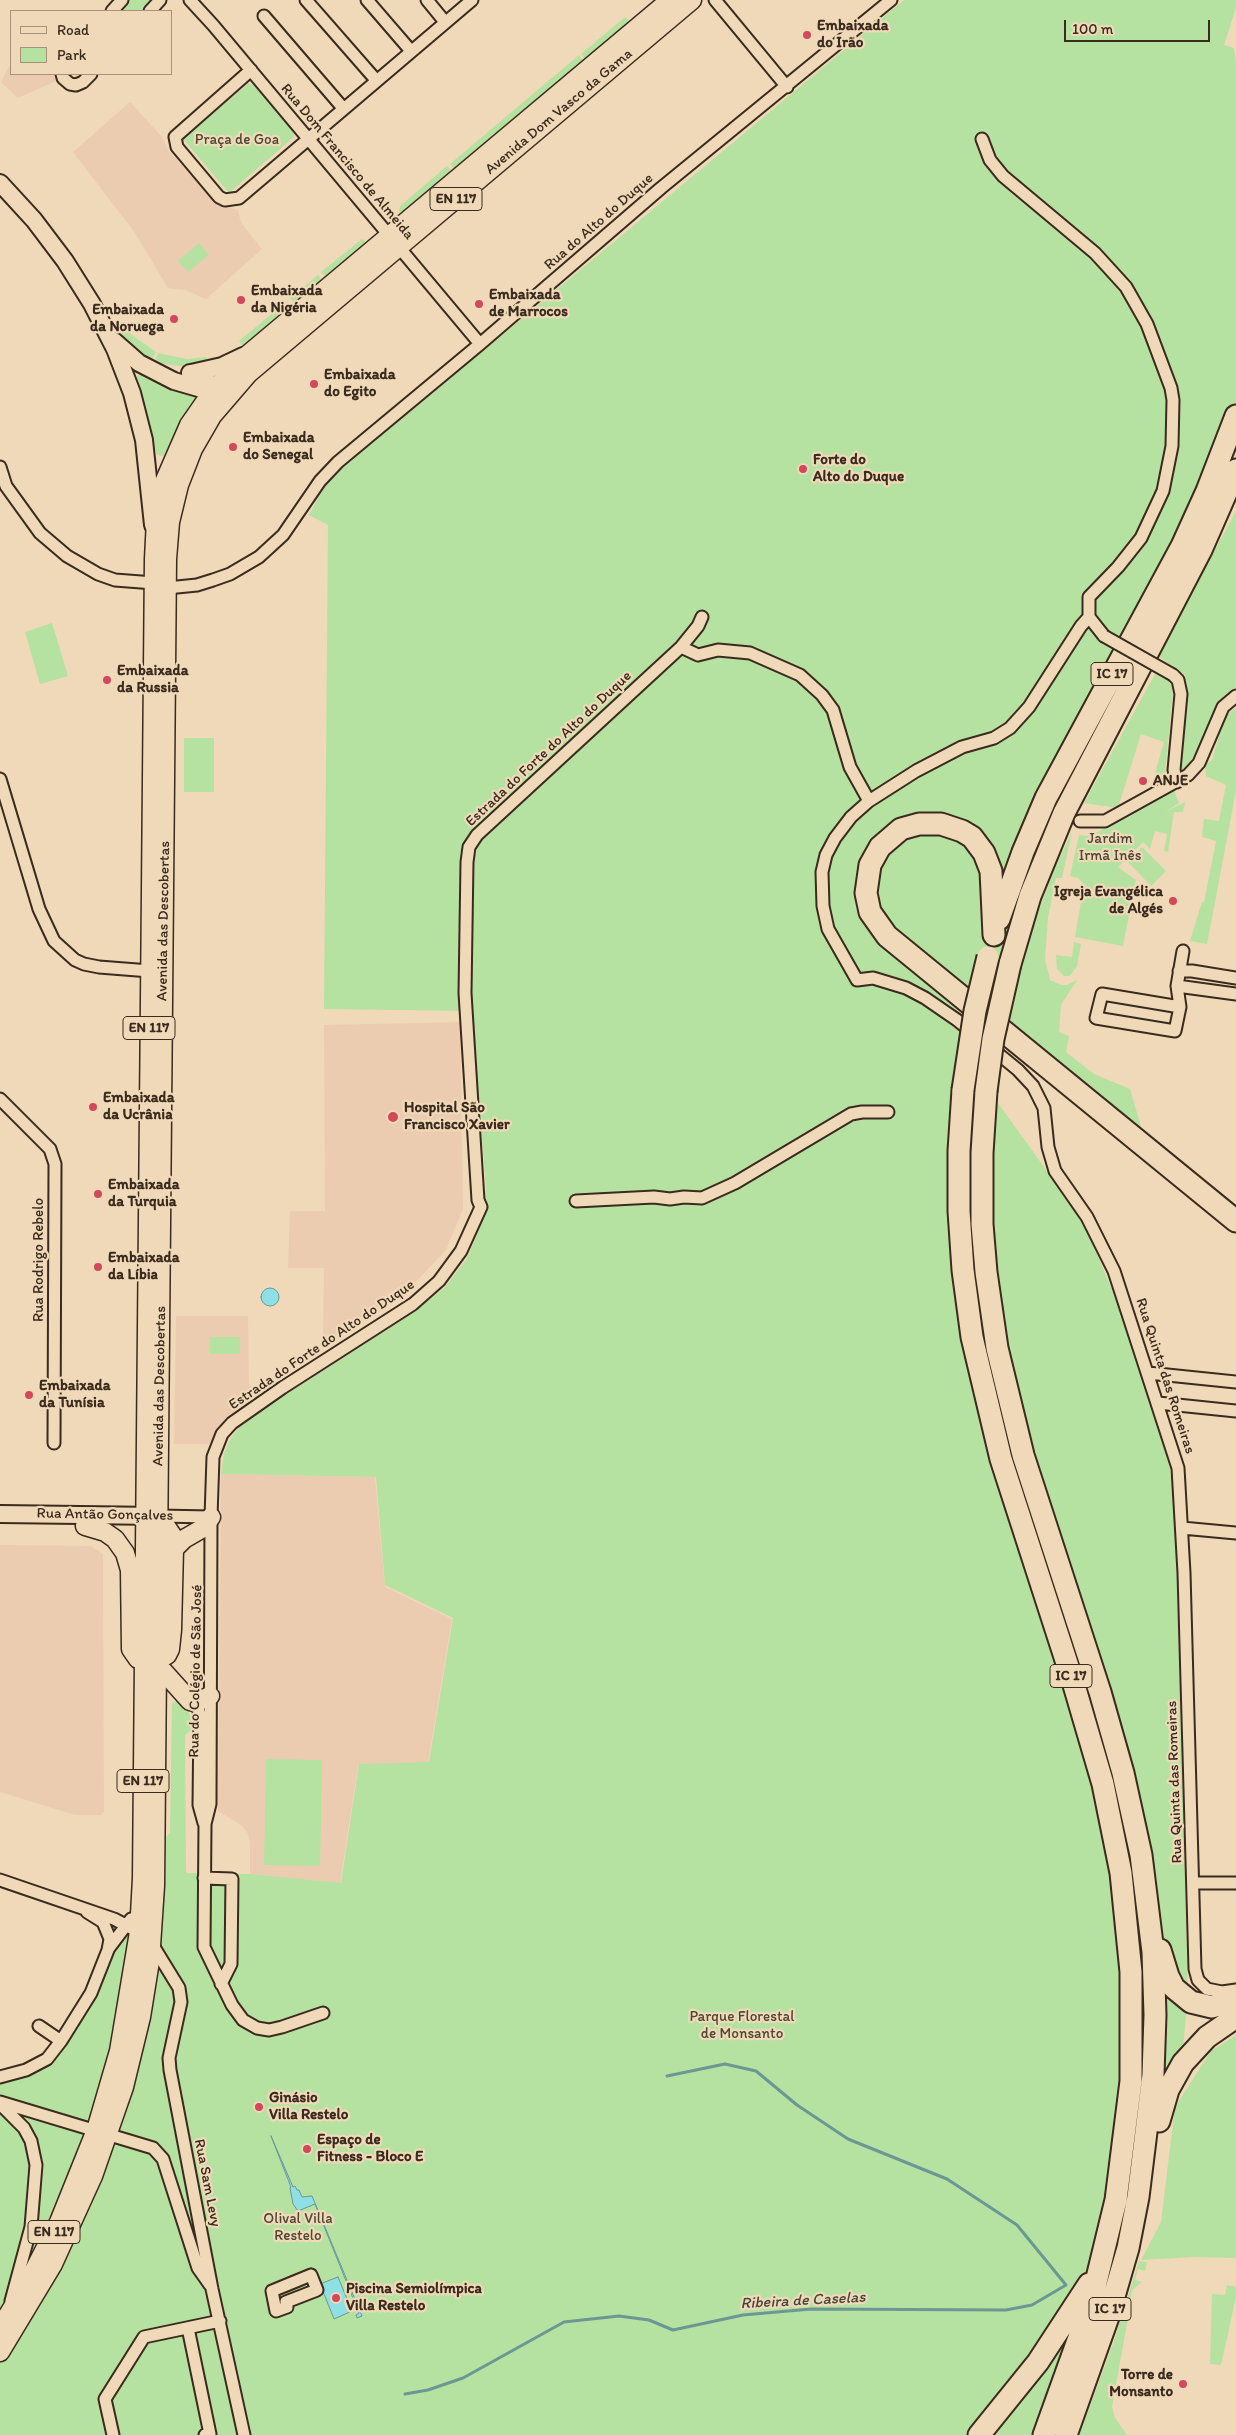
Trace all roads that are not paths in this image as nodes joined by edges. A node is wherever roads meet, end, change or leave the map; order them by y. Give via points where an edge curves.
1 (122, 0) edge
2 (160, 0) edge
3 (190, 0) edge
4 (306, 0) edge
5 (367, 0) edge
6 (427, 0) edge
7 (472, 0) edge
8 (670, 0) edge
9 (692, 0) edge
10 (715, 0) edge
11 (891, 0) edge
12 (113, 10) edge
13 (151, 10) edge
14 (264, 16) dead end
15 (445, 22) junction
16 (411, 51) junction
17 (251, 70) junction
18 (63, 75) edge
19 (90, 75) edge
20 (376, 80) junction
21 (786, 87) junction
22 (343, 108) junction
23 (307, 138) junction
24 (982, 139) dead end
25 (0, 182) edge
26 (394, 241) junction
27 (105, 327) junction
28 (480, 344) junction
29 (254, 349) junction
30 (155, 370) junction
31 (190, 373) junction
32 (132, 394) junction
33 (217, 396) junction
34 (1236, 416) edge
35 (0, 467) edge
36 (1236, 470) edge
37 (154, 540) junction
38 (160, 585) junction
39 (702, 617) dead end
40 (1089, 617) junction
41 (681, 647) junction
42 (1236, 696) edge
43 (0, 779) edge
44 (1177, 782) junction
45 (869, 801) junction
46 (1080, 821) dead end
47 (994, 935) junction
48 (1183, 951) dead end
49 (150, 970) junction
50 (1179, 971) junction
51 (1236, 978) edge
52 (1177, 986) junction
53 (1236, 994) edge
54 (1180, 1007) junction
55 (0, 1099) edge
56 (888, 1112) dead end
57 (576, 1201) dead end
58 (1236, 1221) edge
59 (1148, 1373) junction
60 (1236, 1382) edge
61 (1158, 1403) junction
62 (1236, 1411) edge
63 (54, 1443) dead end
64 (0, 1514) edge
65 (152, 1516) junction
66 (210, 1517) junction
67 (0, 1525) edge
68 (85, 1526) joint
69 (1182, 1528) junction
70 (1236, 1533) edge
71 (174, 1549) junction
72 (145, 1552) junction
73 (130, 1570) junction
74 (152, 1663) junction
75 (179, 1691) junction
76 (203, 1699) junction
77 (157, 1719) junction
78 (1141, 1855) junction
79 (204, 1878) junction
80 (0, 1880) edge
81 (1192, 1883) junction
82 (1236, 1883) edge
83 (87, 1912) junction
84 (139, 1933) junction
85 (108, 1950) junction
86 (221, 1984) junction
87 (1236, 1990) edge
88 (1236, 2000) edge
89 (323, 2013) dead end
90 (1236, 2017) edge
91 (39, 2026) dead end
92 (61, 2041) junction
93 (0, 2077) edge
94 (0, 2103) edge
95 (103, 2132) junction
96 (1141, 2179) junction
97 (1101, 2267) junction
98 (212, 2289) junction
99 (220, 2321) junction
100 (2, 2324) edge
101 (188, 2328) junction
102 (0, 2352) edge
103 (113, 2435) edge
104 (205, 2435) edge
105 (244, 2435) edge
106 (979, 2435) edge
107 (1044, 2435) edge
108 (1066, 2435) edge

1 - 12 street
2 - 13 street
3 - 17 street, Rua Dom Francisco de Almeida
4 - 20 street
5 - 16 street
6 - 15 street
7 - 15 street
8 - 26 main road, Avenida Dom Vasco da Gama / EN 117
9 - 26 main road, Avenida Dom Vasco da Gama / EN 117
10 - 21 street
11 - 21 street, Rua do Alto do Duque
14 - 22 street
15 - 16 street
16 - 20 street
17 - 23 street, Rua Dom Francisco de Almeida
17 - 23 street via 179,132 175,137 176,147 219,197 233,200
18 - 19 street via 70,84 76,85
20 - 22 street
21 - 28 street, Rua do Alto do Duque via 661,188
22 - 23 street
23 - 26 street, Rua Dom Francisco de Almeida
24 - 40 street via 990,160 1003,176 1095,253 1126,286 1147,324 1174,400 1172,446 1164,491 1137,543 1088,597
25 - 27 street via 54,245 80,282
26 - 28 street, Rua Dom Francisco de Almeida
26 - 29 main road, Avenida Dom Vasco da Gama / EN 117
26 - 33 main road, Avenida Dom Vasco da Gama / EN 117 via 249,373
27 - 30 street via 119,347
27 - 32 street
28 - 38 street, Rua do Alto do Duque via 338,462 320,481 283,535 259,557 230,574 197,585
29 - 31 street via 222,366
29 - 33 main road, Avenida Dom Vasco da Gama / EN 117
30 - 31 street
30 - 32 street via 140,369 133,375
30 - 33 street via 174,381
31 - 33 street via 207,380
32 - 37 street via 146,448
33 - 37 main road, Avenida das Descobertas / EN 117 via 189,425 172,461 160,500
33 - 38 main road, Avenida das Descobertas via 179,485
34 - 47 highway, IC 17 via 1182,546 1046,798 1016,868
35 - 38 street, Rua do Alto do Duque via 6,486 40,533 67,556 115,580
36 - 78 highway, IC 17, bridge via 1201,550 1064,813 1030,896 993,1039 986,1091 982,1224 997,1348 1033,1487 1112,1732
37 - 38 main road, Avenida das Descobertas / EN 117
38 - 49 main road, Avenida das Descobertas / EN 117
38 - 65 main road, Avenida das Descobertas
39 - 41 street, Estrada do Forte do Alto do Duque
40 - 44 street, bridge via 1104,636 1178,680 1181,694 1174,770
40 - 45 street via 1029,707 1010,728 994,738 954,751
41 - 45 street via 698,655 718,650 750,653 800,675 833,710 850,767
41 - 66 street, Estrada do Forte do Alto do Duque via 484,828 469,847 464,993 481,1207 461,1251 439,1281 413,1304 232,1423 222,1434 214,1457
42 - 44 street via 1223,707 1199,763
43 - 49 street via 39,909 54,941 84,964 100,968
44 - 46 street via 1105,821
45 - 59 street, Rua Quinta das Romeiras via 851,817 826,855 822,872 823,906 828,929 858,980 873,978 906,988 925,998 957,1020 1033,1086 1044,1108 1048,1147 1055,1171 1083,1210 1100,1242 1119,1284
47 - 58 highway via 991,871 984,853 972,837 946,825 919,824 901,829 880,847 870,864 866,893 870,912 887,936
47 - 97 highway, IC 17, bridge via 975,1011 963,1090 960,1233 975,1350 1001,1459 1094,1751 1110,1816 1124,1899 1132,1988 1131,2081 1120,2177
48 - 50 street
49 - 65 main road, Avenida das Descobertas / EN 117
50 - 51 street
50 - 52 street
52 - 53 street
52 - 54 street
54 - 54 street via 1102,994 1096,1018 1176,1031
55 - 63 street, Rua Rodrigo Rebelo via 50,1149 55,1164
56 - 57 street via 851,1114 735,1183 702,1198
59 - 60 street
59 - 61 street, Rua Quinta das Romeiras
61 - 62 street
61 - 69 street, Rua Quinta das Romeiras via 1178,1468
64 - 65 street, Rua Antão Gonçalves
65 - 66 street, Rua Antão Gonçalves
65 - 71 main road via 172,1535
65 - 72 main road, Avenida das Descobertas / EN 117
65 - 74 main road, Avenida das Descobertas
66 - 71 main road via 203,1528
66 - 76 street, Rua do Colégio de São José
67 - 68 street, Rua Antão Gonçalves
68 - 73 main road via 115,1539
69 - 70 street
69 - 81 street, Rua Quinta das Romeiras
71 - 74 main road via 171,1643 167,1655
72 - 73 main road
72 - 74 main road, Avenida das Descobertas / EN 117
73 - 74 main road via 130,1643 134,1654
74 - 75 main road
74 - 77 main road, Avenida das Descobertas
74 - 84 main road, Avenida das Descobertas / EN 117
75 - 76 main road via 190,1700
75 - 77 main road via 165,1701
76 - 79 street, Rua do Colégio de São José via 199,1805 204,1824
77 - 84 main road, Avenida das Descobertas via 155,1886
78 - 88 highway via 1162,1961 1174,1988 1200,2006 1212,2007
78 - 96 highway, IC 17 via 1151,1928 1155,2014 1152,2093
79 - 86 street, Rua do Colégio de São José via 204,1947
79 - 86 street via 232,1879 231,1964
80 - 83 street
81 - 82 street
81 - 87 street, Rua Quinta das Romeiras via 1198,1980 1207,1989
83 - 84 street
83 - 85 street via 106,1928 110,1939
84 - 85 street via 125,1932
84 - 95 main road, Avenida das Descobertas via 140,2017 124,2087
84 - 98 street, Rua Sam Levy via 179,1988 181,2002 169,2058 170,2070
85 - 92 street via 94,1986
86 - 89 street, Rua do Colégio de São José via 243,2020 257,2028 269,2030
90 - 96 highway via 1195,2047 1174,2077
91 - 92 street
92 - 93 street via 47,2059 26,2070
94 - 95 street
94 - 100 street via 24,2128 31,2141 36,2165 27,2247
95 - 98 street via 153,2148 163,2159 198,2268
95 - 100 main road, Avenida das Descobertas / EN 117 via 59,2222
95 - 102 main road, Avenida das Descobertas via 94,2176 53,2264
96 - 108 highway, IC 17 via 1118,2284
97 - 106 highway via 1038,2362
97 - 107 highway, IC 17 via 1075,2352
98 - 99 street, Rua Sam Levy
99 - 101 street
99 - 105 street, Rua Sam Levy
101 - 103 street via 144,2337 105,2399
101 - 104 street via 210,2434

